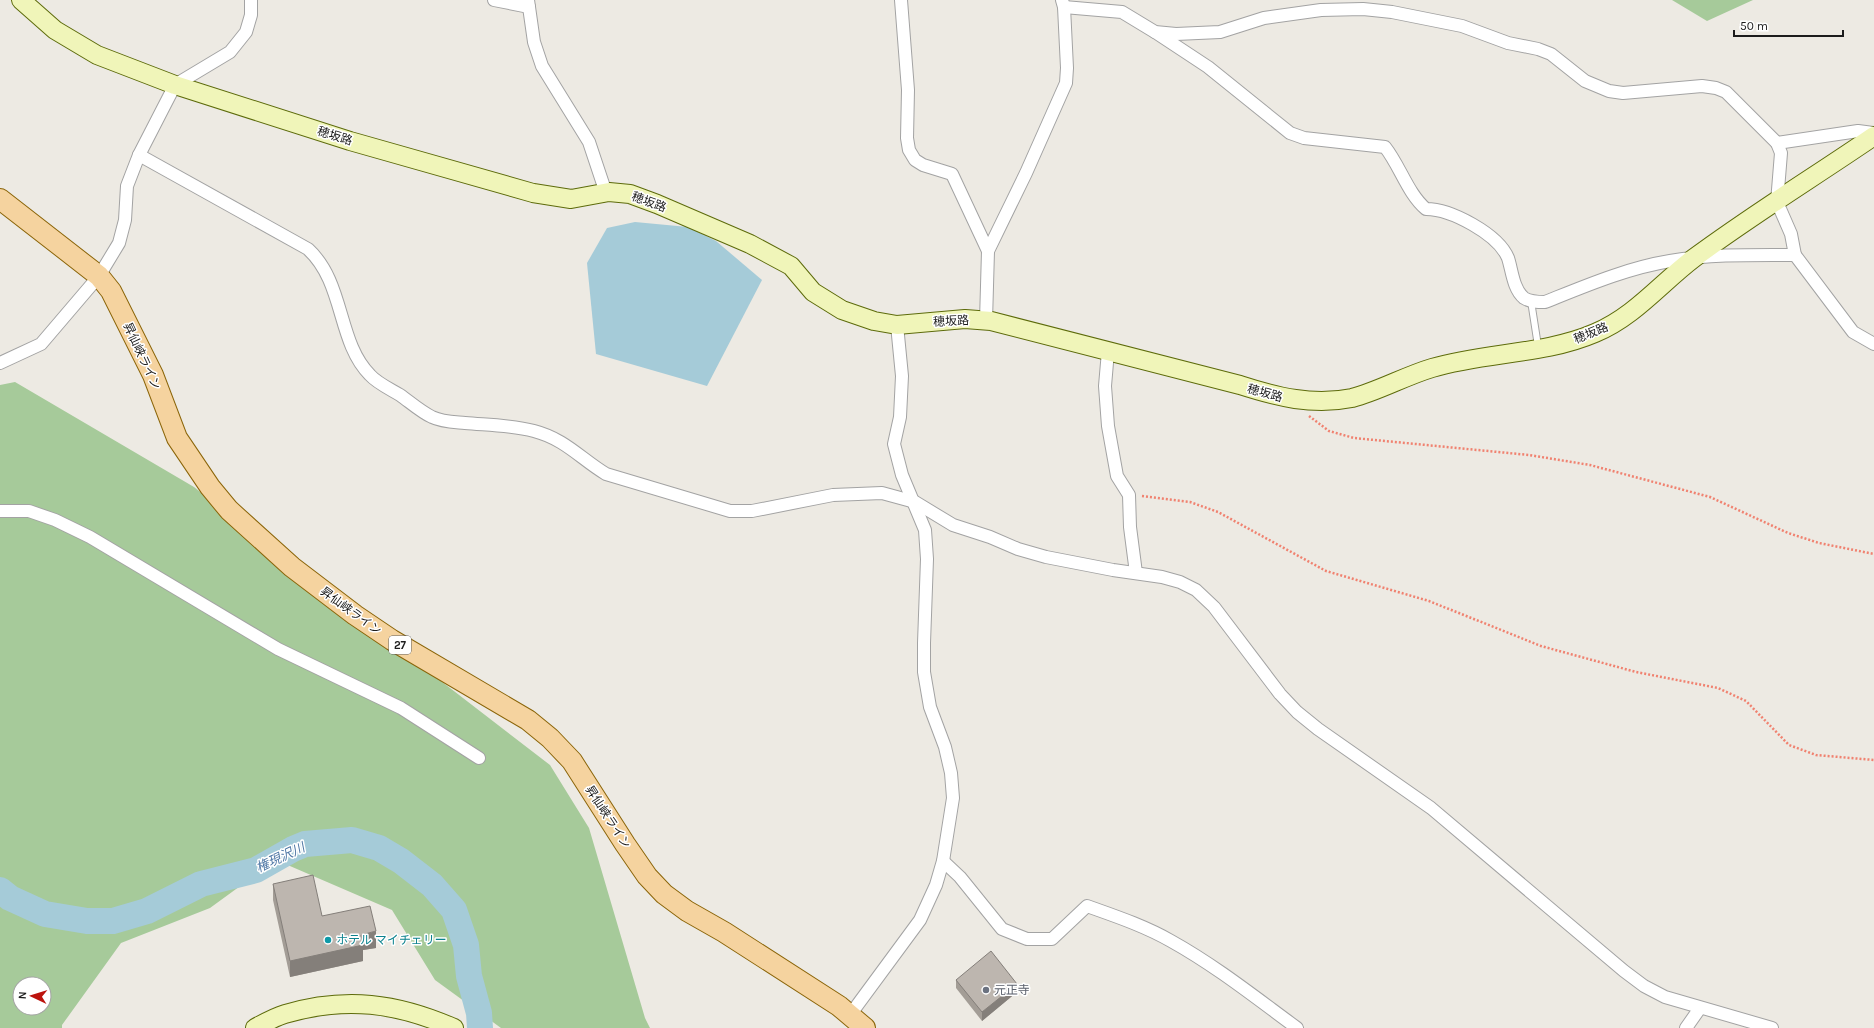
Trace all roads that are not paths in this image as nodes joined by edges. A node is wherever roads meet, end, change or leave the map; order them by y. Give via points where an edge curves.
1 (20, 0) edge
2 (251, 0) edge
3 (494, 0) edge
4 (901, 0) edge
5 (528, 3) edge
6 (1063, 3) edge
7 (1155, 32) junction
8 (175, 85) junction
9 (1874, 135) edge
10 (1777, 143) junction
11 (140, 155) junction
12 (606, 193) junction
13 (0, 199) edge
14 (1777, 202) junction
15 (988, 251) junction
16 (1795, 255) junction
17 (1695, 257) junction
18 (100, 276) junction
19 (1531, 301) junction
20 (986, 321) junction
21 (897, 325) junction
22 (1874, 344) edge
23 (1538, 348) junction
24 (1108, 351) junction
25 (0, 363) edge
26 (915, 502) junction
27 (0, 511) edge
28 (1136, 573) junction
29 (479, 758) dead end
30 (943, 861) junction
31 (1700, 1008) junction
32 (858, 1022) edge
33 (255, 1028) edge
34 (454, 1028) edge
35 (1297, 1028) edge
36 (1686, 1028) edge
37 (1772, 1028) edge

1 - 8 main road, 穂坂路 via 55,30 97,55
2 - 8 street via 251,15 246,32 230,52
3 - 5 street
4 - 15 street via 908,90 909,150 915,160 923,165 952,174
5 - 12 street via 534,42 542,66 589,142
6 - 7 street via 1122,12
6 - 15 street via 1066,83
7 - 10 street via 1220,32 1264,18 1321,10 1392,12 1462,26 1508,43 1538,49 1551,54 1585,81 1609,91 1623,93 1702,86 1716,88 1726,92
7 - 19 street via 1208,67 1290,133 1304,138 1386,147 1418,203 1426,209 1437,209 1467,222 1501,246 1507,256 1518,291
8 - 11 street
8 - 12 main road, 穂坂路 via 350,141 534,193 571,199
9 - 10 street via 1858,131
9 - 14 main road, 穂坂路
10 - 14 street via 1781,153
11 - 18 street via 127,186 119,243
11 - 26 street via 308,249 319,260 329,278 360,364 371,377 432,417 450,422 518,427 535,431 574,449 590,465 606,474 730,510 752,511 857,494 882,493
12 - 21 main road, 穂坂路 via 630,194 750,244 791,266 813,292 842,310 874,321
13 - 18 main road, 昇仙峡ライン / 27
14 - 16 street via 1791,234
14 - 17 main road, 穂坂路
15 - 20 street
16 - 17 street
16 - 22 street via 1853,332
17 - 19 street via 1640,268 1545,302
17 - 23 main road, 穂坂路 via 1613,325 1573,341
18 - 25 street via 41,344
18 - 32 main road, 昇仙峡ライン / 27 via 111,291 153,375 177,438 229,510 292,567 355,615 392,640 522,716 545,734 572,761 647,876 664,894 686,911 724,932 839,1006
19 - 23 lane
20 - 21 main road, 穂坂路 via 965,319
20 - 24 main road, 穂坂路 via 1012,325
21 - 26 street via 902,376 900,417 894,444 902,475
23 - 24 main road, 穂坂路 via 1431,368 1352,398 1311,402 1278,398 1240,385
24 - 28 street via 1105,386 1108,426 1117,476 1130,495 1130,527
26 - 28 street via 953,525 1018,549 1046,557
26 - 30 street via 925,530 927,559 924,672 930,707 945,747 954,798
27 - 29 street via 29,511 55,520 90,538 278,649 401,708
28 - 31 street via 1180,582 1196,590 1214,607 1280,694 1313,725 1431,808 1634,979 1665,997
30 - 32 street via 936,885 920,920
30 - 35 street via 960,877 1002,929 1027,939 1052,939 1087,906 1099,910 1170,940 1229,977
31 - 36 street
31 - 37 street
33 - 34 main road via 284,1014 347,1004 408,1010

